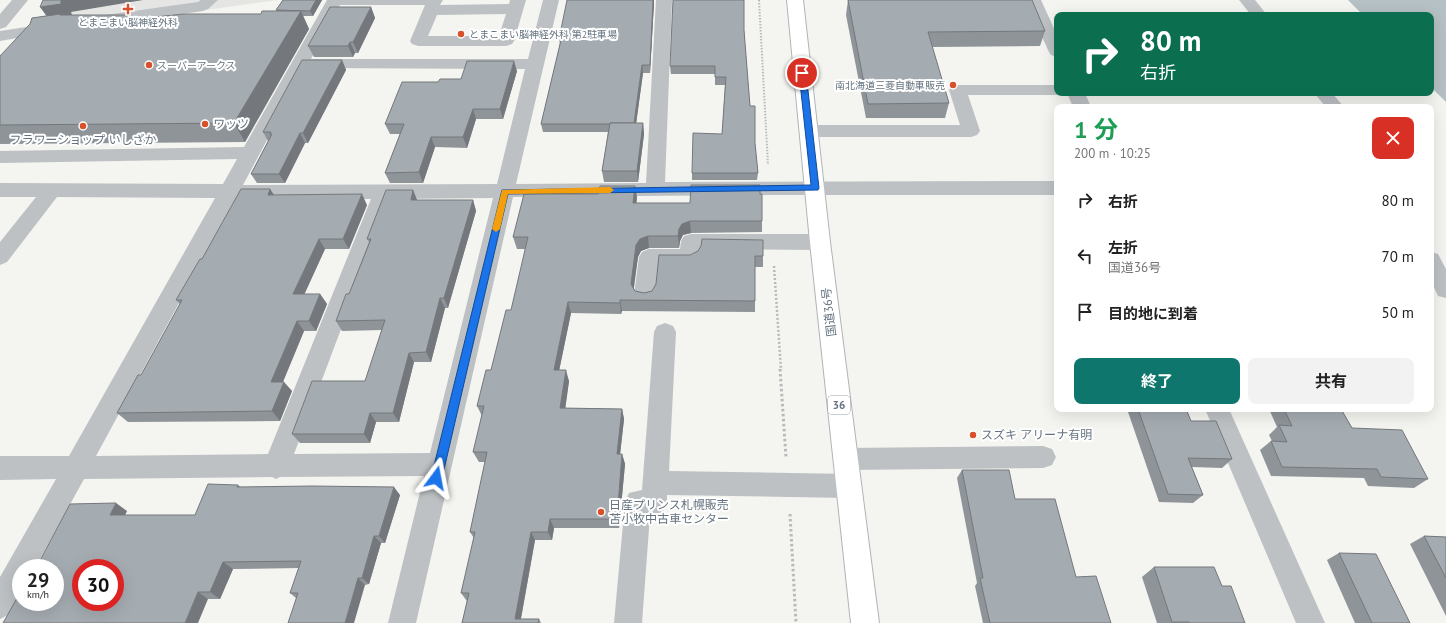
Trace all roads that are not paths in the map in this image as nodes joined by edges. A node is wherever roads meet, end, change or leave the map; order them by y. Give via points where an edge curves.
1 (20, 0) edge
2 (210, 0) edge
3 (335, 0) edge
4 (551, 0) edge
5 (664, 0) edge
6 (795, 0) edge
7 (1033, 0) edge
8 (1247, 0) edge
9 (517, 5) edge
10 (431, 10) junction
11 (1257, 12) edge
12 (86, 23) edge
13 (0, 24) edge
14 (70, 25) edge
15 (0, 36) edge
16 (1054, 46) edge
17 (299, 63) junction
18 (534, 64) junction
19 (1054, 90) edge
20 (1326, 96) edge
21 (1333, 104) edge
22 (808, 131) junction
23 (249, 152) junction
24 (0, 157) edge
25 (815, 188) junction
26 (1054, 188) edge
27 (654, 189) junction
28 (0, 190) edge
29 (52, 190) junction
30 (229, 190) junction
31 (383, 192) junction
32 (505, 192) junction
33 (820, 242) junction
34 (0, 257) edge
35 (1434, 266) edge
36 (1446, 290) edge
37 (645, 295) edge
38 (665, 332) dead end
39 (1217, 412) edge
40 (1043, 457) dead end
41 (846, 459) junction
42 (440, 464) junction
43 (76, 467) junction
44 (276, 467) junction
45 (0, 468) edge
46 (655, 483) junction
47 (849, 486) junction
48 (0, 605) edge
49 (402, 623) edge
50 (628, 623) edge
51 (865, 623) edge
52 (1311, 623) edge

1 - 13 street
2 - 12 street via 203,6
3 - 10 street via 435,0
3 - 17 street via 315,22
4 - 18 street
5 - 27 street
6 - 22 highway, 国道36号 / 36
7 - 16 street
8 - 11 street
9 - 10 street
9 - 10 street via 506,41 418,41
14 - 15 street
17 - 18 street
17 - 23 street
18 - 32 street
19 - 22 street via 958,90 971,131
20 - 21 street
22 - 25 highway, 国道36号 / 36
23 - 24 street
23 - 30 street
25 - 26 street
25 - 27 street
25 - 33 highway, 国道36号 / 36
27 - 32 street
28 - 29 street
29 - 30 street
29 - 34 street
30 - 31 street
30 - 43 street
31 - 32 street
31 - 44 street
32 - 42 street
33 - 37 street via 691,241 690,257 649,257
33 - 41 highway, 国道36号 / 36
35 - 36 street
38 - 46 street
39 - 52 street
40 - 41 street
41 - 47 highway, 国道36号 / 36
42 - 44 street
42 - 49 street
43 - 44 street
43 - 45 street
43 - 48 street
46 - 47 street
46 - 50 street via 654,503 638,502
47 - 51 highway, 国道36号 / 36

